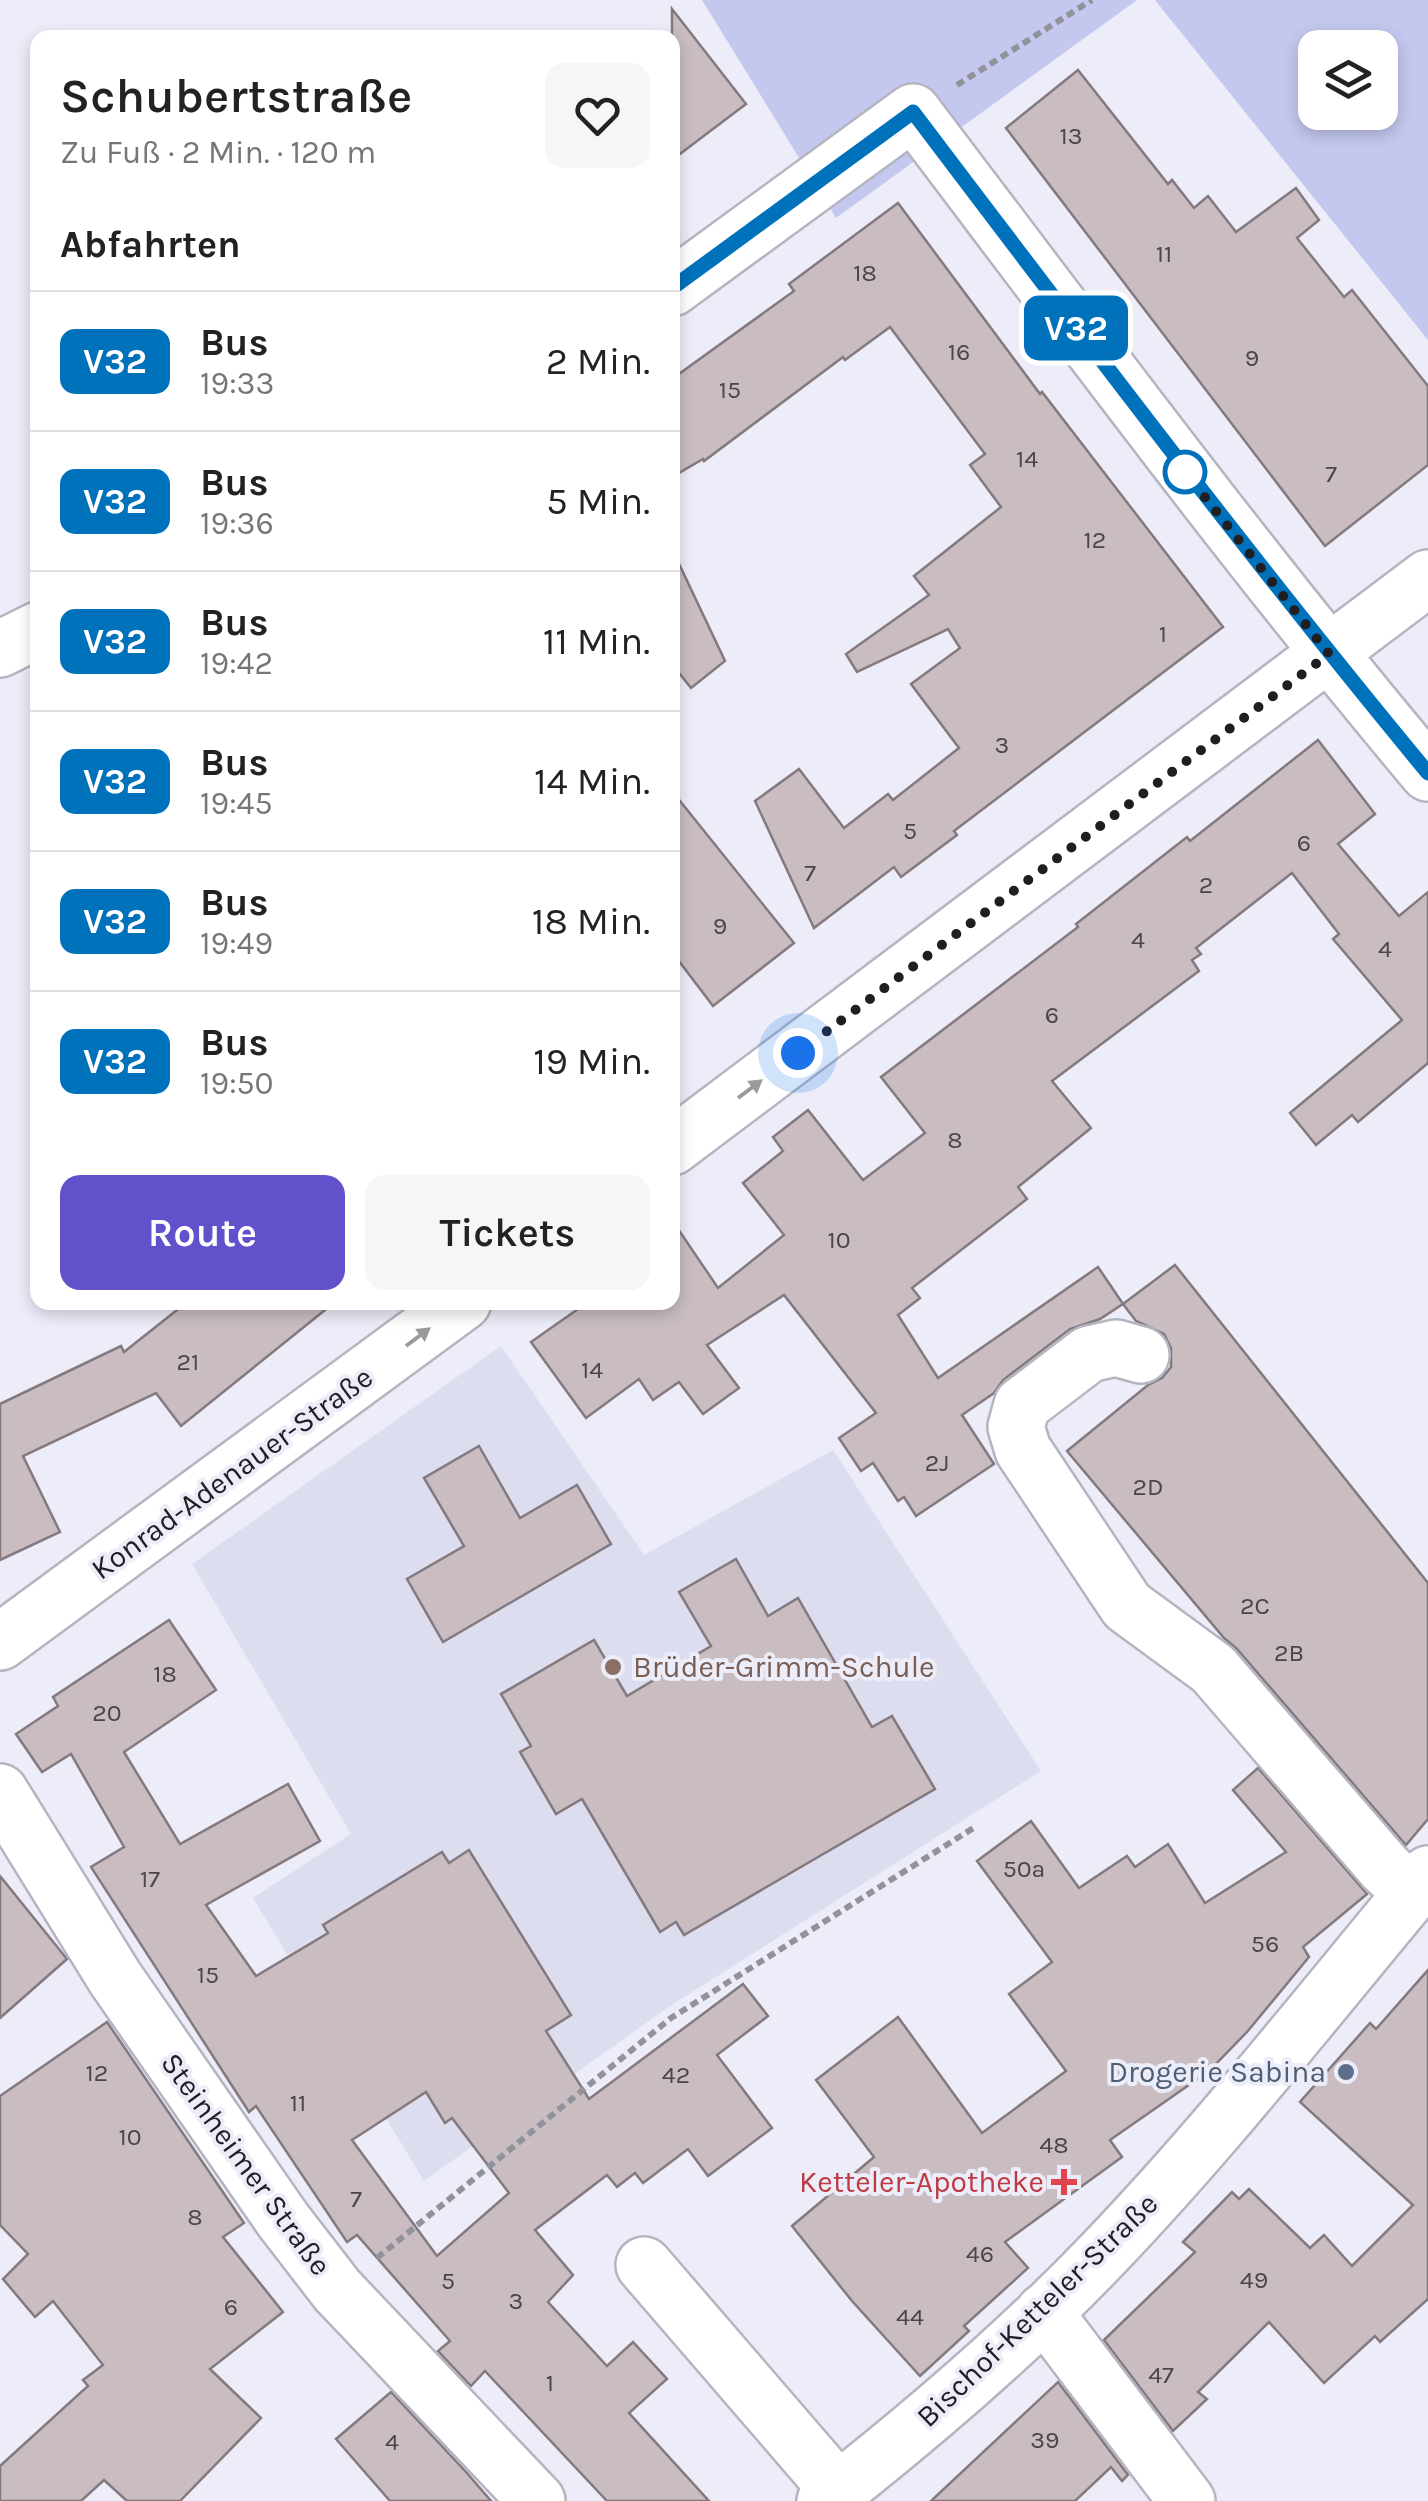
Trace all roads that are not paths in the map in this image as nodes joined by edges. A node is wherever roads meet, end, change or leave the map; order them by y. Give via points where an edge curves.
1 (680, 282) edge
2 (1428, 578) edge
3 (30, 634) edge
4 (0, 649) edge
5 (1329, 654) junction
6 (1428, 773) edge
7 (680, 1141) edge
8 (453, 1310) edge
9 (1141, 1355) dead end
10 (0, 1642) edge
11 (0, 1792) edge
12 (1420, 1884) edge
13 (644, 2265) dead end
14 (1044, 2312) junction
15 (832, 2496) edge
16 (537, 2501) edge
17 (1187, 2501) edge

1 - 5 street via 913,112
2 - 5 street
3 - 4 street
5 - 6 street
7 -> 5 street
10 -> 8 street, Konrad-Adenauer-Straße
9 - 12 street via 1116,1348 1089,1354 1022,1405 1016,1427 1023,1450 1127,1606 1213,1669 1384,1867
11 - 16 street, Steinheimer Straße via 115,1978 283,2220 337,2290
12 - 14 street, Bischof-Ketteler-Straße via 1178,2171
13 - 15 street
14 - 15 street, Bischof-Ketteler-Straße
14 - 17 street

